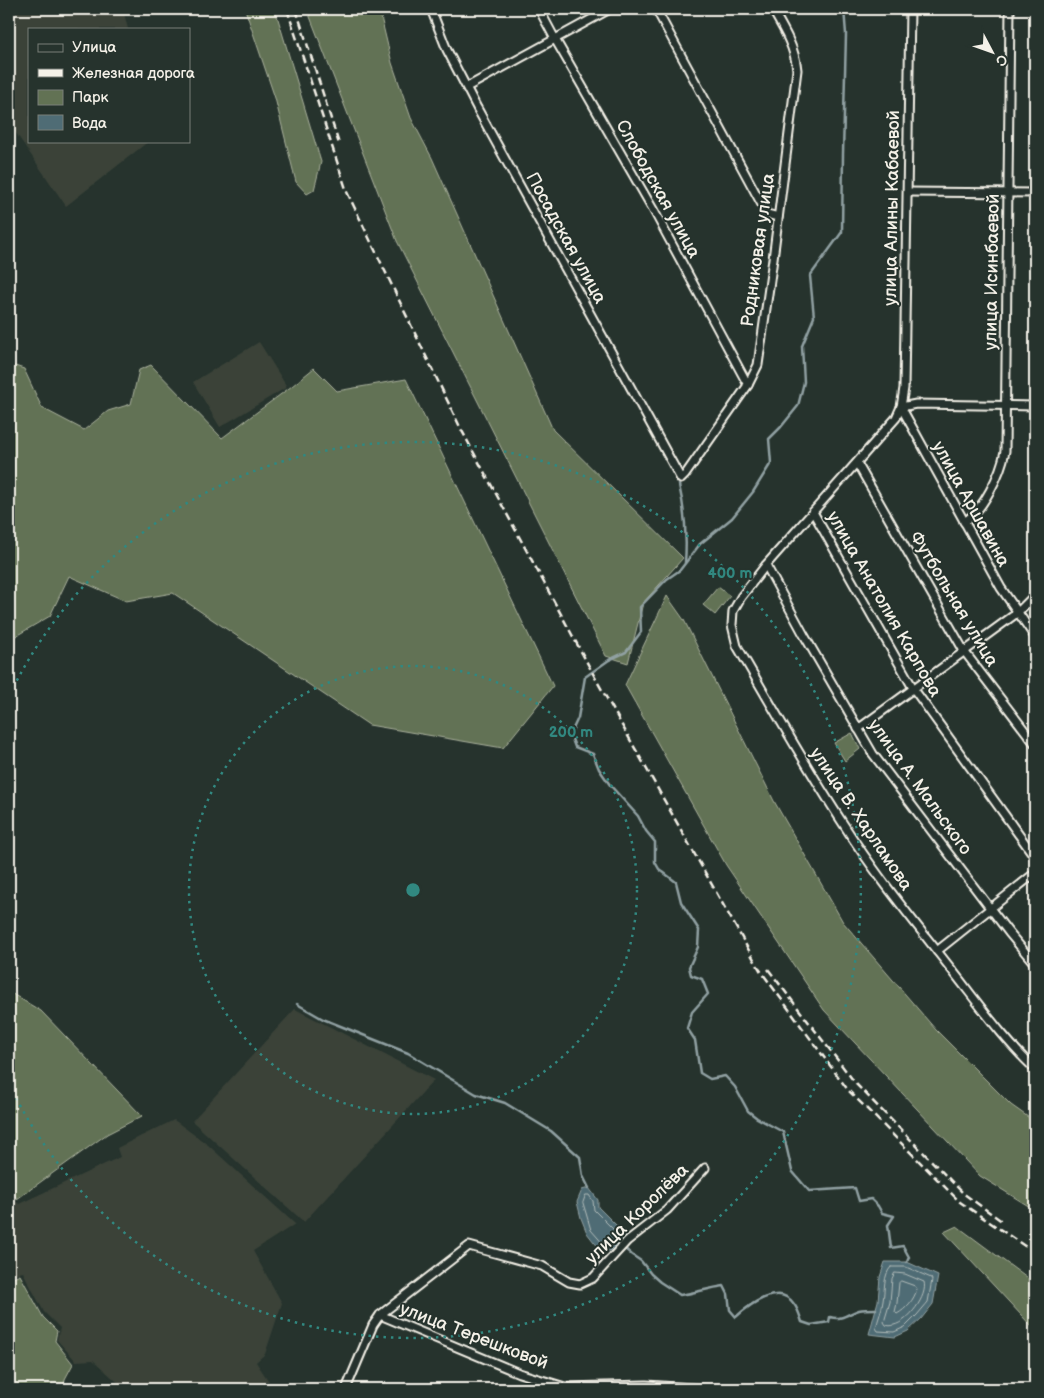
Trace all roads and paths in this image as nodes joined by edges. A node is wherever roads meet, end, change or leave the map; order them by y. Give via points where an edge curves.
1 (431, 9) edge
2 (539, 9) edge
3 (610, 9) edge
4 (656, 9) edge
5 (772, 9) edge
6 (910, 9) edge
7 (1010, 9) edge
8 (555, 39) junction
9 (467, 87) junction
10 (908, 192) junction
11 (1008, 193) junction
12 (1035, 193) edge
13 (778, 218) junction
14 (748, 385) junction
15 (1035, 406) edge
16 (1006, 407) junction
17 (901, 408) junction
18 (857, 462) junction
19 (681, 479) joint
20 (813, 512) junction
21 (964, 522) junction
22 (766, 565) junction
23 (1035, 595) edge
24 (1017, 613) junction
25 (1035, 637) edge
26 (964, 651) junction
27 (913, 688) junction
28 (858, 729) junction
29 (1035, 744) edge
30 (1035, 856) edge
31 (1035, 873) edge
32 (990, 908) junction
33 (937, 951) junction
34 (1035, 964) edge
35 (1035, 1069) edge
36 (705, 1168) dead end
37 (380, 1315) junction
38 (346, 1389) edge
39 (708, 1389) edge

1 - 9 street, Посадская улица via 447,50
2 - 8 street, Слободская улица
3 - 8 street
4 - 13 street via 767,214
5 - 13 street, Родниковая улица via 792,45 797,70
6 - 10 street, улица Алины Кабаевой
7 - 11 street, улица Исинбаевой
8 - 9 street
8 - 14 street, Слободская улица via 654,211
9 - 19 street, Посадская улица
10 - 11 street
10 - 17 street, улица Алины Кабаевой
11 - 12 street
11 - 16 street, улица Исинбаевой
13 - 14 street, Родниковая улица via 758,365
14 - 19 street, Родниковая улица
15 - 16 street
16 - 17 street via 916,404
16 - 21 street, улица Исинбаевой via 1005,451 1000,470 979,507
17 - 18 street, улица В. Харламова
17 - 21 street, улица Аршавина
18 - 20 street, улица В. Харламова
18 - 26 street, Футбольная улица
20 - 22 street, улица В. Харламова
20 - 27 street, улица Анатолия Карпова
21 - 24 street, улица Аршавина
22 - 28 street, улица А. Мальского
22 - 33 street, улица В. Харламова via 733,611 732,625 737,646 844,827
23 - 24 street
24 - 25 street, улица Аршавина
24 - 26 street
26 - 27 street
26 - 29 street, Футбольная улица
27 - 28 street
27 - 30 street, улица Анатолия Карпова
28 - 32 street, улица А. Мальского via 873,754
31 - 32 street
32 - 33 street
32 - 34 street, улица А. Мальского
33 - 35 street, улица В. Харламова via 1020,1055
36 - 37 street, улица Королёва via 667,1210 627,1241 592,1278 580,1284 569,1282 542,1266 469,1246
37 - 38 street
37 - 39 street, улица Терешковой via 519,1373 565,1387 646,1385

